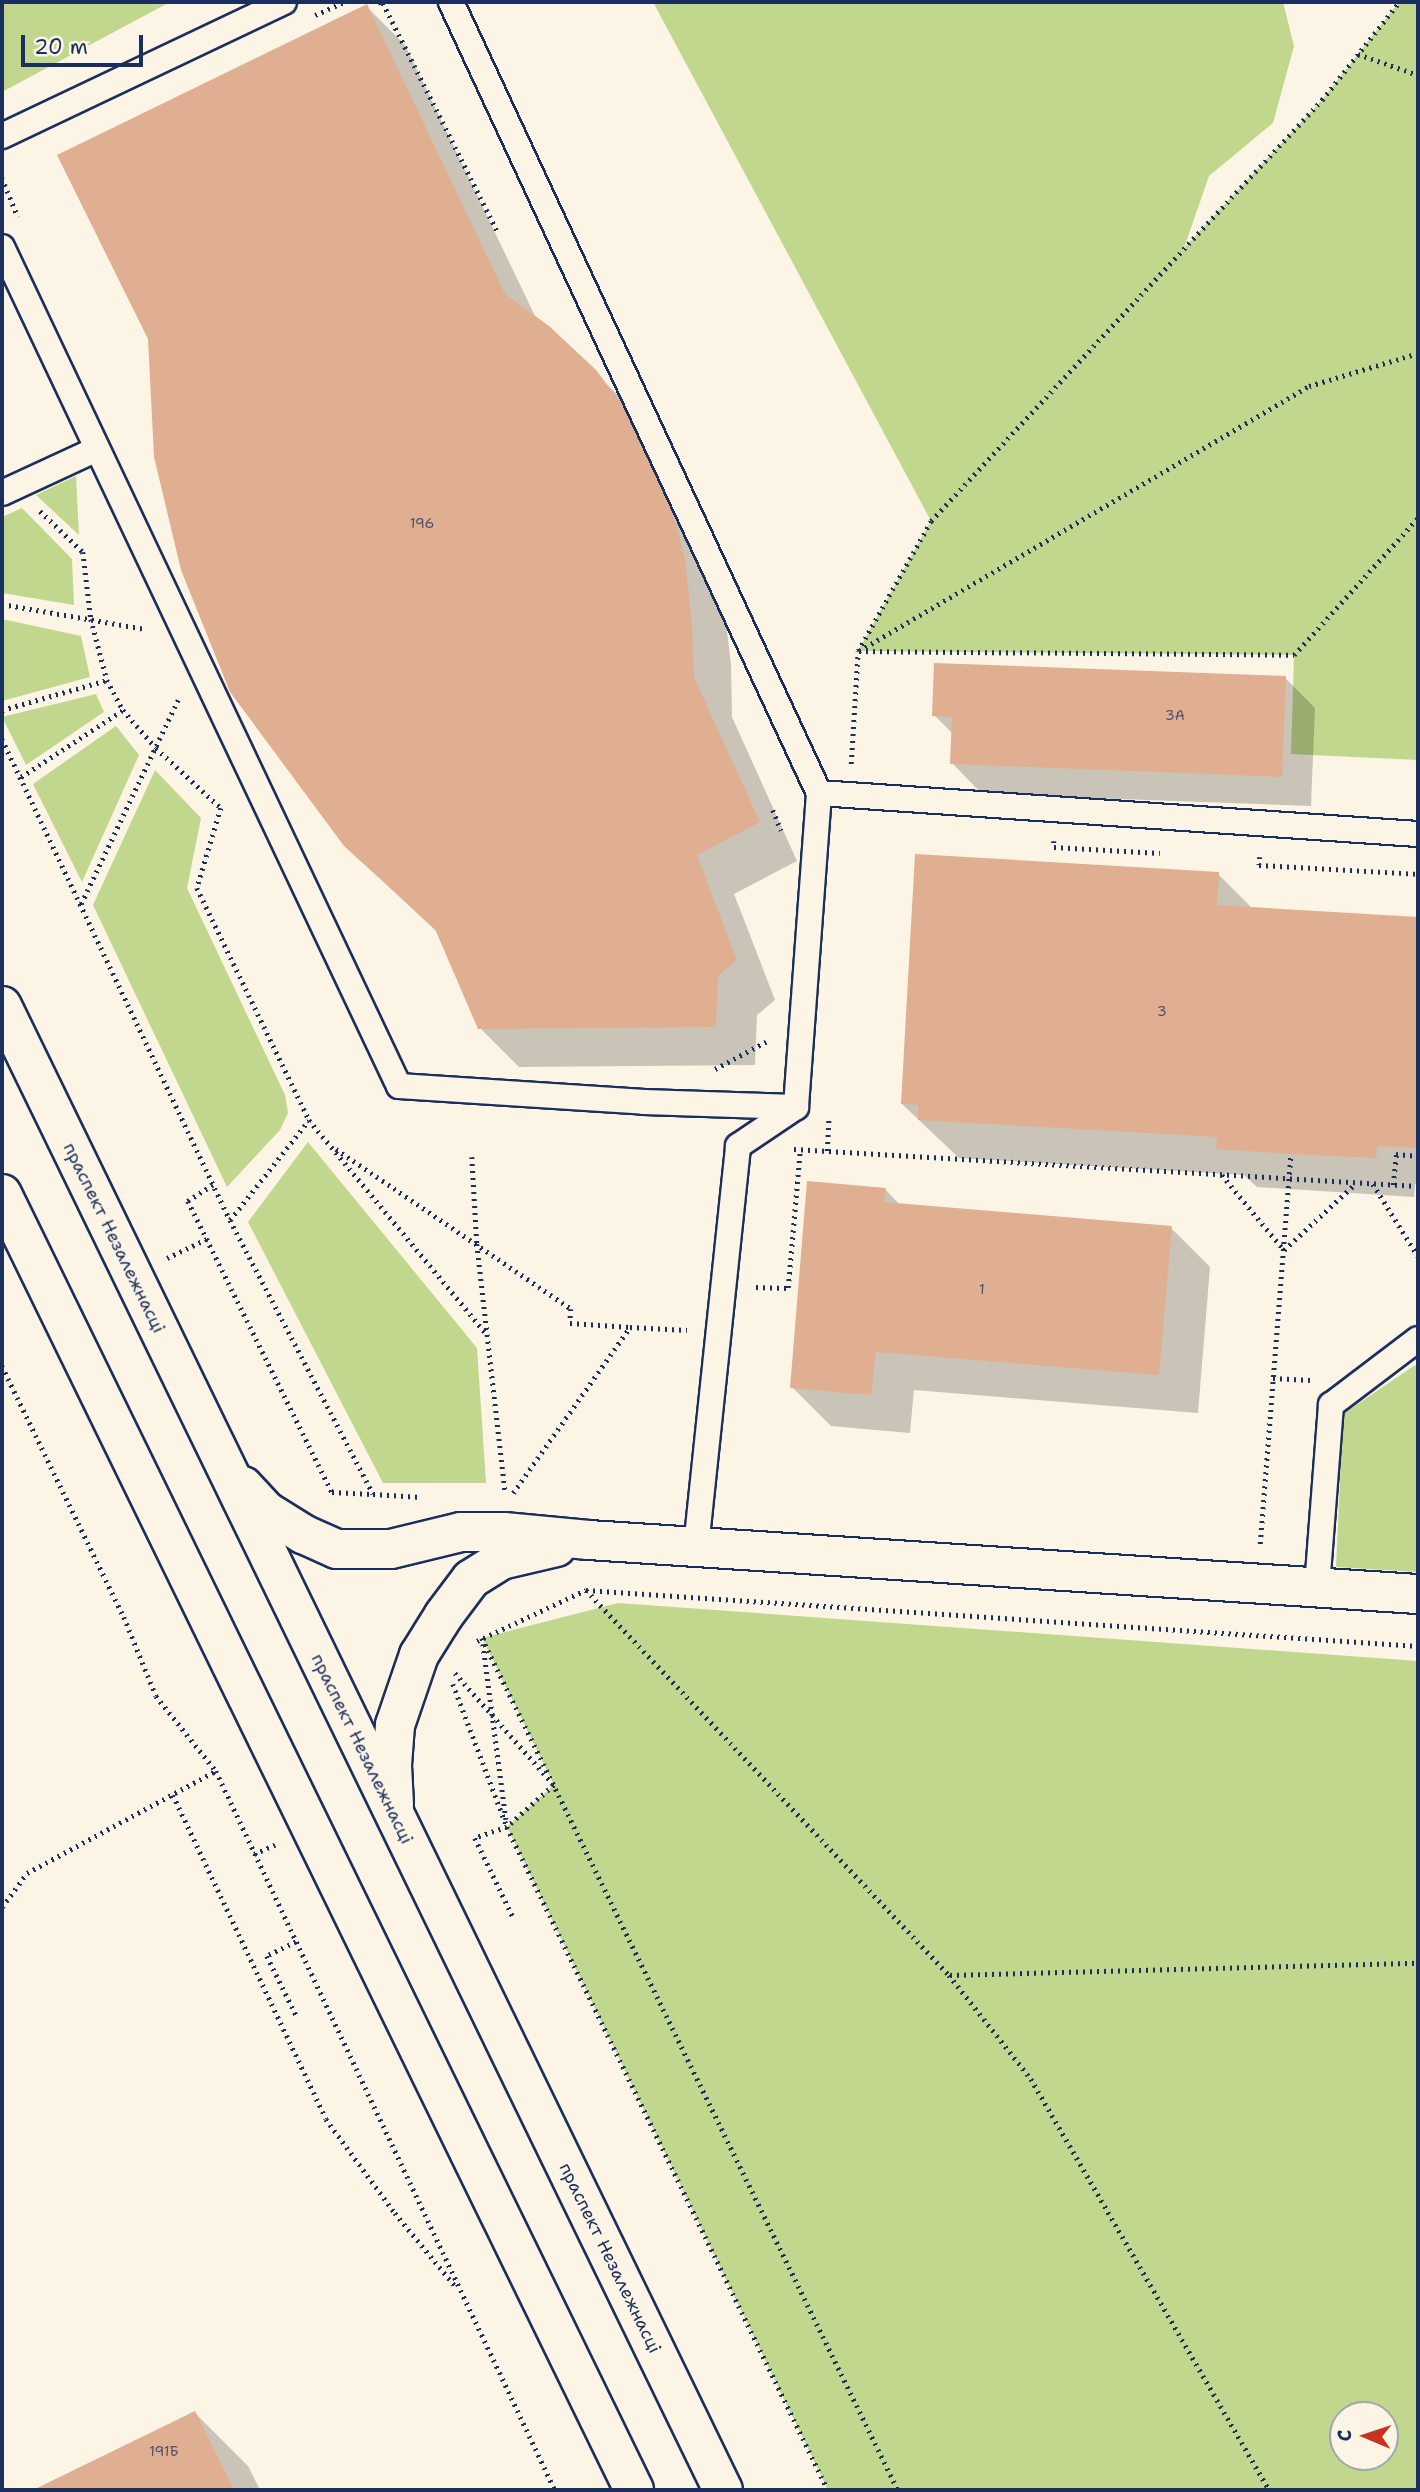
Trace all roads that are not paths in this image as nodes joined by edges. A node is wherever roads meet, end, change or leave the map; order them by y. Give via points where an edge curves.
1 (284, 2) edge
2 (451, 2) edge
3 (2, 136) edge
4 (2, 247) edge
5 (95, 450) junction
6 (2, 493) edge
7 (819, 793) junction
8 (1418, 834) edge
9 (2, 1006) edge
10 (796, 1107) junction
11 (2, 1194) edge
12 (1418, 1339) edge
13 (225, 1466) junction
14 (589, 1540) junction
15 (696, 1547) junction
16 (1317, 1587) junction
17 (1418, 1594) edge
18 (395, 1818) junction
19 (635, 2490) edge
20 (723, 2490) edge

1 - 3 lane
2 - 7 lane
4 - 5 lane
5 - 6 lane
5 - 10 lane via 399,1086
7 - 8 lane
7 - 10 lane
9 - 13 main road, праспект Незалежнасці
10 - 15 lane via 738,1146
11 - 19 main road
12 - 16 lane via 1331,1405
13 - 14 main road via 266,1511 337,1549 391,1549 461,1532
13 - 18 main road, праспект Незалежнасці
14 - 15 main road
14 - 18 main road via 501,1560 471,1579 444,1615 419,1655 395,1724
15 - 16 main road
16 - 17 main road
18 - 20 main road, праспект Незалежнасці

